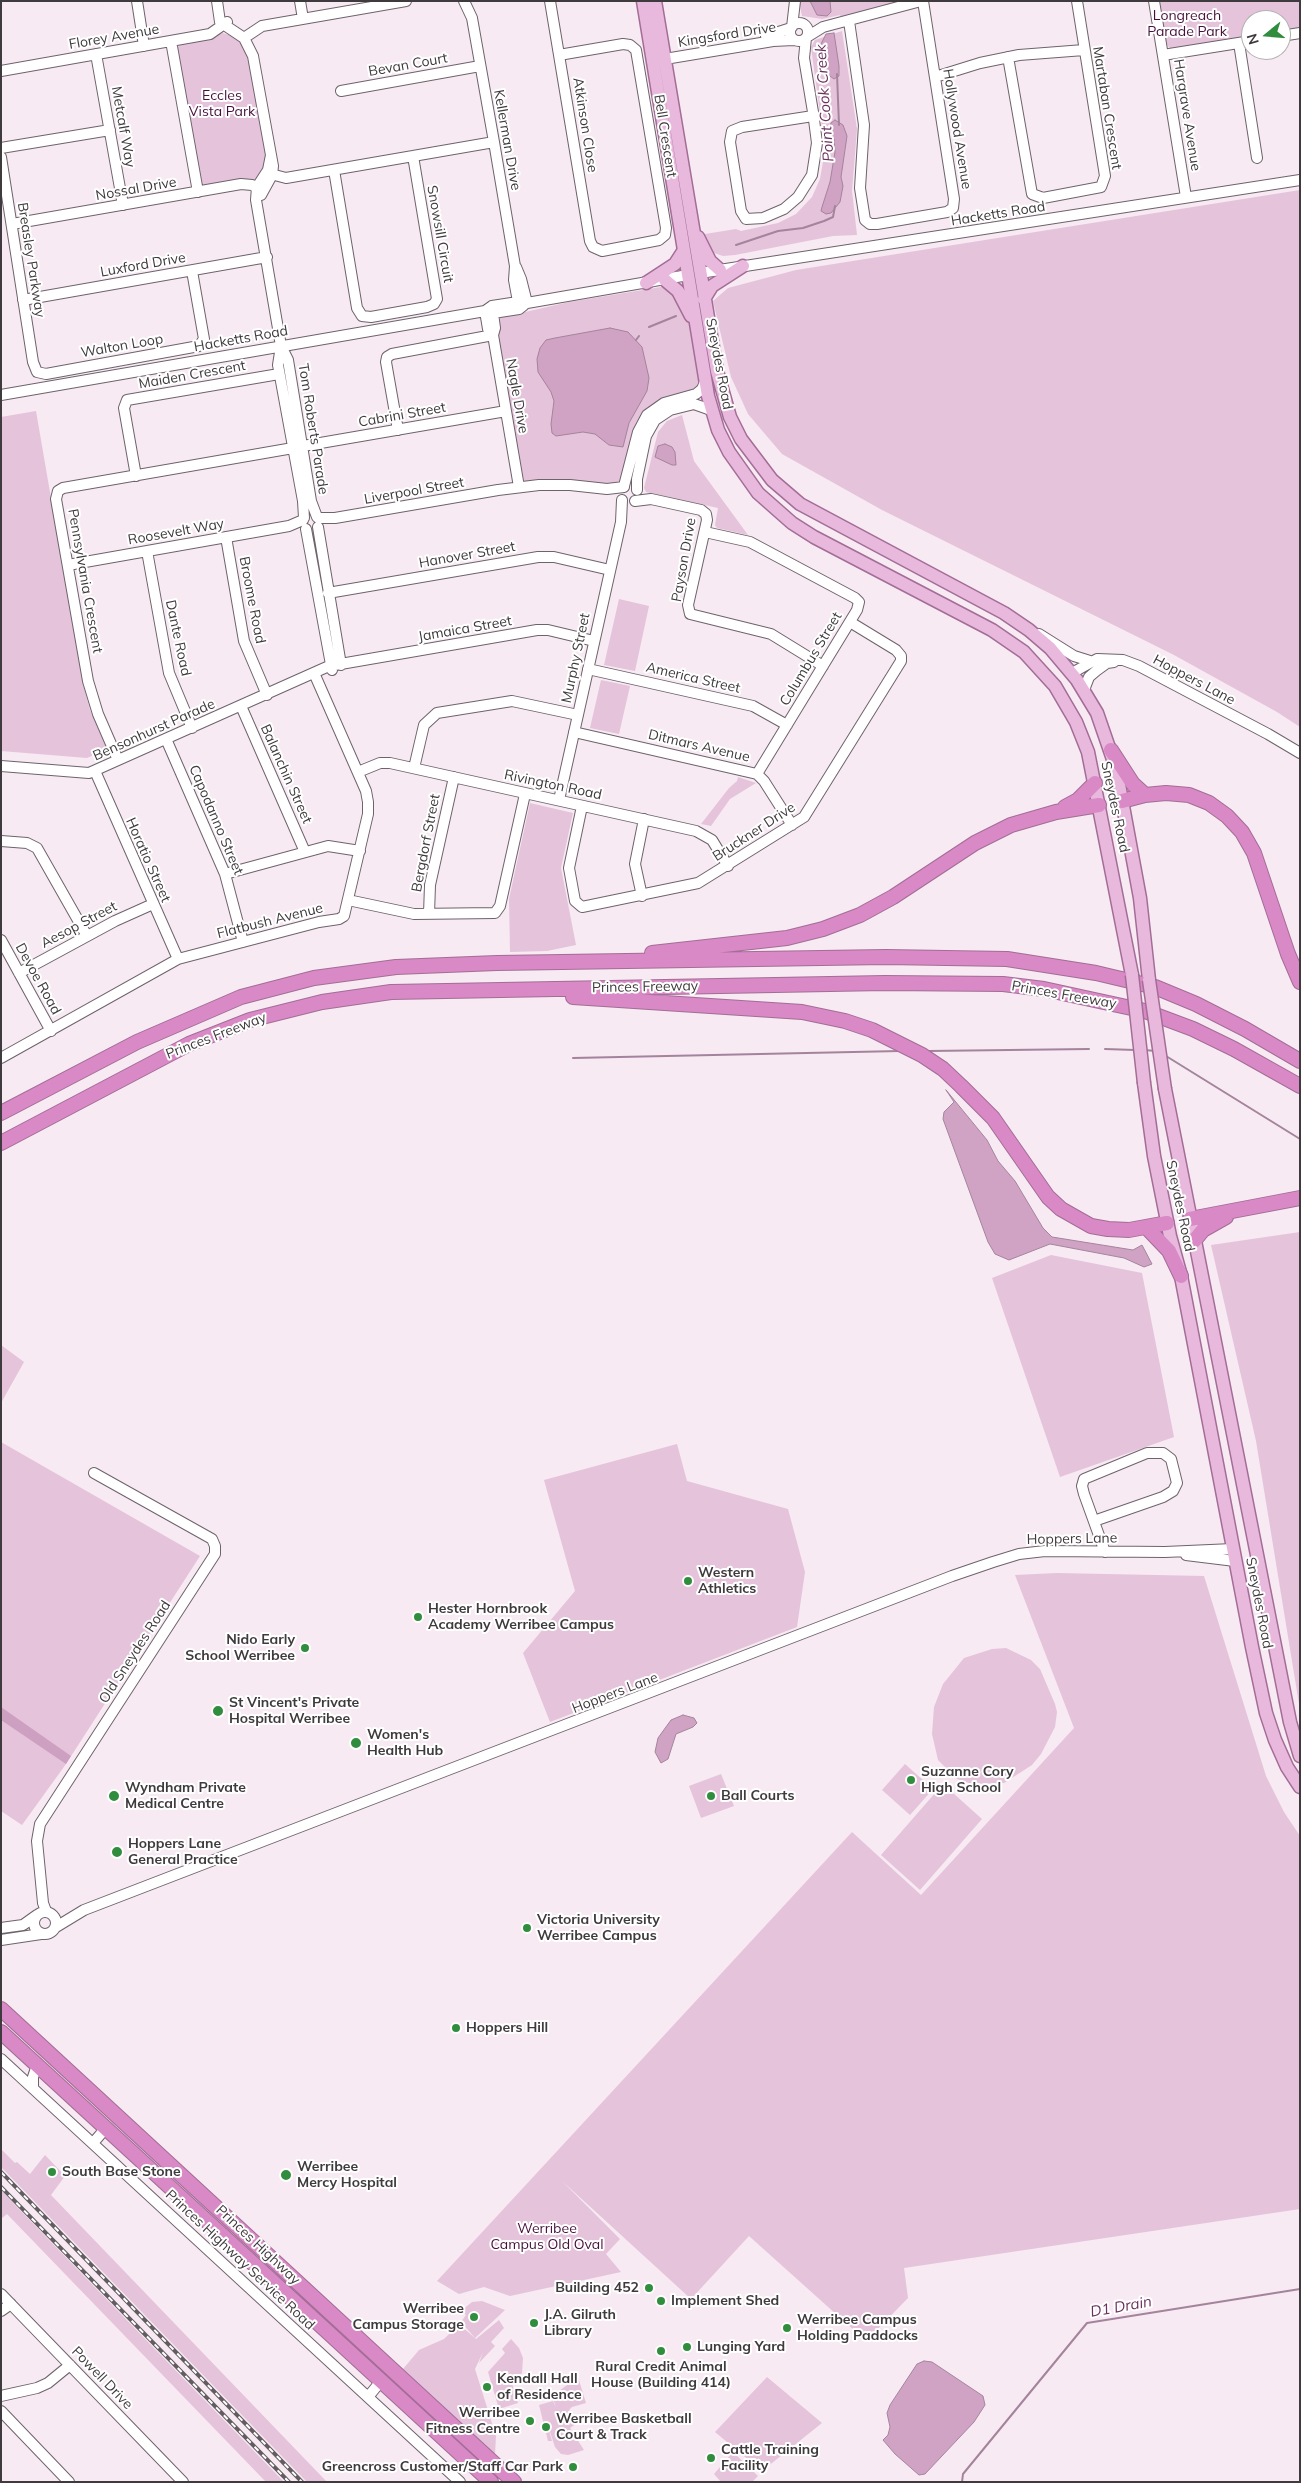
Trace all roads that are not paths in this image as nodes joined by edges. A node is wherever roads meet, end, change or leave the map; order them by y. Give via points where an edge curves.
1 (137, 1) edge
2 (300, 1) edge
3 (406, 1) edge
4 (464, 1) edge
5 (474, 1) edge
6 (550, 1) edge
7 (643, 1) edge
8 (655, 1) edge
9 (922, 1) edge
10 (1077, 1) edge
11 (384, 3) edge
12 (1155, 3) edge
13 (795, 4) edge
14 (472, 18) junction
15 (303, 19) junction
16 (849, 21) junction
17 (804, 25) junction
18 (823, 27) junction
19 (791, 28) junction
20 (245, 36) junction
21 (807, 37) junction
22 (795, 40) junction
23 (172, 41) junction
24 (1239, 43) joint
25 (144, 46) junction
26 (1084, 50) junction
27 (96, 54) junction
28 (1163, 54) junction
29 (559, 55) junction
30 (660, 57) junction
31 (1008, 57) junction
32 (804, 58) junction
33 (480, 66) junction
34 (1, 71) edge
35 (935, 77) junction
36 (342, 91) dead end
37 (813, 116) junction
38 (110, 130) junction
39 (494, 142) junction
40 (1, 148) edge
41 (413, 156) junction
42 (1, 157) edge
43 (1257, 158) dead end
44 (334, 170) junction
45 (269, 174) junction
46 (1300, 180) edge
47 (4, 187) edge
48 (260, 189) junction
49 (198, 192) junction
50 (1186, 197) junction
51 (123, 205) junction
52 (691, 223) junction
53 (12, 224) junction
54 (597, 250) joint
55 (684, 250) junction
56 (267, 258) junction
57 (743, 266) junction
58 (192, 270) junction
59 (720, 270) junction
60 (694, 274) junction
61 (665, 280) junction
62 (646, 283) junction
63 (704, 299) junction
64 (23, 300) junction
65 (521, 305) junction
66 (490, 310) junction
67 (698, 332) junction
68 (493, 336) junction
69 (281, 346) junction
70 (34, 368) joint
71 (279, 374) junction
72 (705, 382) junction
73 (1, 395) edge
74 (711, 410) junction
75 (506, 411) junction
76 (398, 430) junction
77 (298, 447) junction
78 (136, 476) junction
79 (519, 484) junction
80 (624, 486) junction
81 (607, 489) junction
82 (631, 497) junction
83 (318, 521) junction
84 (304, 524) junction
85 (704, 532) junction
86 (226, 537) junction
87 (147, 551) junction
88 (68, 565) junction
89 (610, 570) junction
90 (328, 593) junction
91 (850, 622) junction
92 (1029, 630) junction
93 (594, 641) junction
94 (1123, 660) junction
95 (1090, 661) junction
96 (823, 666) junction
97 (335, 667) junction
98 (588, 669) junction
99 (1072, 673) junction
100 (314, 675) junction
101 (1056, 686) junction
102 (1084, 690) junction
103 (267, 695) junction
104 (241, 706) junction
105 (578, 714) junction
106 (787, 725) junction
107 (192, 728) junction
108 (574, 732) junction
109 (166, 740) junction
110 (1111, 750) junction
111 (1300, 753) edge
112 (118, 760) junction
113 (1, 766) edge
114 (414, 768) junction
115 (95, 771) junction
116 (358, 772) junction
117 (757, 774) junction
118 (454, 777) junction
119 (1095, 783) junction
120 (525, 794) junction
121 (1145, 795) junction
122 (559, 800) junction
123 (1122, 801) junction
124 (1100, 805) junction
125 (582, 806) junction
126 (1056, 812) junction
127 (644, 819) junction
128 (792, 825) junction
129 (1, 841) edge
130 (360, 851) junction
131 (305, 852) junction
132 (728, 866) junction
133 (225, 874) junction
134 (642, 896) junction
135 (348, 900) junction
136 (153, 904) junction
137 (429, 914) junction
138 (87, 936) junction
139 (1, 940) edge
140 (243, 942) junction
141 (178, 959) junction
142 (550, 963) junction
143 (19, 973) junction
144 (1300, 982) edge
145 (450, 990) junction
146 (51, 1031) junction
147 (1, 1058) edge
148 (1300, 1061) edge
149 (1300, 1086) edge
150 (1, 1113) edge
151 (1, 1143) edge
152 (1300, 1198) edge
153 (1250, 1207) junction
154 (1190, 1219) junction
155 (1167, 1223) junction
156 (1147, 1228) junction
157 (1194, 1241) junction
158 (1181, 1276) junction
159 (94, 1473) dead end
160 (1094, 1521) junction
161 (1256, 1551) junction
162 (1105, 1552) junction
163 (1234, 1555) junction
164 (1300, 1756) edge
165 (1300, 1787) edge
166 (43, 1910) junction
167 (84, 1910) junction
168 (56, 1927) junction
169 (1, 1928) edge
170 (41, 1934) junction
171 (1, 1940) edge
172 (1, 2009) edge
173 (1, 2032) edge
174 (1, 2059) edge
175 (37, 2065) junction
176 (33, 2088) junction
177 (116, 2115) junction
178 (106, 2128) junction
179 (93, 2143) junction
180 (174, 2167) junction
181 (163, 2180) junction
182 (1, 2294) edge
183 (11, 2304) junction
184 (1, 2312) edge
185 (70, 2365) junction
186 (394, 2370) junction
187 (381, 2381) junction
188 (1, 2396) edge
189 (368, 2397) junction
190 (1, 2411) edge
191 (69, 2482) edge
192 (183, 2482) edge
193 (460, 2482) edge
194 (491, 2482) edge
195 (514, 2482) edge

1 - 25 street
2 - 15 street
3 - 11 street
4 - 14 street, Kellerman Drive
5 - 14 street, Kellerman Drive
6 - 29 street, Atkinson Close
7 - 30 main road, Sneydes Road
8 - 30 main road, Sneydes Road
9 - 16 street
9 - 35 street, Hollywood Avenue
10 - 26 street, Martaban Crescent
11 - 15 street
12 - 28 street, Hargrave Avenue
13 - 17 street
13 - 19 street
14 - 33 street, Kellerman Drive
15 - 20 street via 259,27
16 - 18 street
16 - 35 street, Hollywood Avenue via 864,125 860,188 862,214 868,223 944,213 953,208
17 - 18 street
17 - 19 street via 797,23
17 - 21 street
18 - 21 street
19 - 22 street via 791,36
19 - 30 street, Kingsford Drive via 764,37
20 - 23 street, Florey Avenue via 225,24 210,34
20 - 45 street via 252,56 271,155
21 - 22 street via 802,41
21 - 32 street
22 - 30 street, Kingsford Drive
22 - 32 street
23 - 25 street, Florey Avenue
23 - 49 street
24 - 28 street
24 - 43 street
25 - 27 street, Florey Avenue
26 - 31 street
26 - 31 street, Martaban Crescent via 1105,182 1097,189 1040,198 1030,190
27 - 34 street, Florey Avenue
27 - 38 street, Metcalf Way
28 - 50 street, Hargrave Avenue
29 - 54 street, Atkinson Close via 590,241
29 - 54 street, Bell Crescent via 625,44 634,48 638,56 666,231 657,241
30 - 52 main road, Sneydes Road
30 - 55 main road, Sneydes Road
31 - 35 street
32 - 37 street
33 - 36 street, Bevan Court
33 - 39 street, Kellerman Drive
37 - 37 street via 732,131 730,142 743,216 748,220 774,214 789,205 806,186 817,156
38 - 40 street
38 - 51 street, Metcalf Way
39 - 41 street
39 - 65 street, Kellerman Drive via 515,266 514,280
41 - 44 street
41 - 44 street, Snowsill Circuit via 437,299 430,306 380,315 364,316 358,310
42 - 47 street, Breasley Parkway
44 - 45 street via 286,178
45 - 48 street
46 - 50 street, Hacketts Road
47 - 53 street, Breasley Parkway
48 - 49 street, Nossal Drive via 244,184
48 - 56 street, Tom Roberts Parade via 255,195
49 - 51 street, Nossal Drive
50 - 57 street, Hacketts Road
51 - 53 street, Nossal Drive
52 - 59 main road via 710,261
52 - 60 main road, Sneydes Road
53 - 64 street, Breasley Parkway
55 - 60 main road, Sneydes Road
55 - 62 main road via 675,264
56 - 58 street, Luxford Drive
56 - 69 street, Tom Roberts Parade
57 - 59 street, Hacketts Road
57 - 63 main road via 712,286
58 - 64 street, Luxford Drive
58 - 70 street, Walton Loop via 204,339 199,346 46,374
59 - 60 street, Hacketts Road
60 - 61 street, Hacketts Road
60 - 63 main road, Sneydes Road
60 - 67 main road, Sneydes Road
61 - 62 street, Hacketts Road
61 - 67 main road via 678,291
62 - 65 street, Hacketts Road
63 - 92 main road, Sneydes Road via 720,386 730,417 754,460 772,480 810,511 1004,613
64 - 70 street, Breasley Parkway
65 - 66 street, Hacketts Road
66 - 68 street, Nagle Drive via 495,328
66 - 69 street, Hacketts Road
67 - 72 main road, Sneydes Road
68 - 75 street, Nagle Drive
68 - 76 street via 387,357
69 - 71 street, Tom Roberts Parade via 277,362
69 - 73 street, Hacketts Road
69 - 77 street, Tom Roberts Parade via 288,360
71 - 77 street, Tom Roberts Parade
71 - 78 street, Maiden Crescent via 127,400 124,408
72 - 74 main road, Sneydes Road
72 - 80 street via 696,394 664,403 645,418 638,432
74 - 82 street, Murphy Street via 694,404 670,410 655,420 646,436
74 - 101 main road, Sneydes Road via 741,471 781,515 814,537 992,630 1024,652
75 - 76 street, Cabrini Street
75 - 79 street, Nagle Drive
76 - 77 street, Cabrini Street
77 - 78 street, Pennsylvania Crescent
77 - 83 street, Tom Roberts Parade
77 - 84 street, Tom Roberts Parade
78 - 88 street, Pennsylvania Crescent via 58,491 56,499
79 - 81 street, Liverpool Street
79 - 83 street, Liverpool Street
80 - 81 street, Liverpool Street
80 - 82 street via 620,493
81 - 82 street, Liverpool Street
82 - 85 street, Payson Drive via 703,511 707,518
82 - 89 street, Murphy Street via 621,522
83 - 84 street via 314,530
83 - 84 street via 310,514
83 - 90 street, Tom Roberts Parade
84 - 86 street, Roosevelt Way
84 - 97 street, Tom Roberts Parade
85 - 91 street, Columbus Street via 750,542 855,598 859,607
85 - 96 street, Payson Drive via 688,605 690,614 771,634
86 - 87 street, Roosevelt Way
86 - 103 street, Broome Road via 244,641
87 - 88 street, Roosevelt Way
87 - 107 street, Dante Road via 169,673
88 - 112 street, Pennsylvania Crescent via 88,681
89 - 90 street, Hanover Street via 554,557 538,557
89 - 93 street, Murphy Street
90 - 97 street, Tom Roberts Parade
91 - 96 street, Columbus Street
91 - 128 street, Bruckner Drive via 896,650 901,661 808,813
92 - 95 street via 1045,636 1074,656
92 - 99 main road, Sneydes Road
93 - 97 street, Jamaica Street via 537,630
93 - 98 street, Murphy Street
94 - 95 street, Hoppers Lane via 1106,658
94 - 102 street via 1107,663 1096,671 1089,677
94 - 111 street, Hoppers Lane
95 - 99 street, Hoppers Lane
96 - 106 street, Columbus Street
97 - 100 street, Bensonhurst Parade
98 - 105 street, Murphy Street
98 - 106 street, America Street via 753,706
99 - 101 main road
99 - 102 main road, Sneydes Road
100 - 103 street, Bensonhurst Parade
100 - 116 street, Flatbush Avenue
101 - 119 main road, Sneydes Road via 1082,736
102 - 110 main road, Sneydes Road
103 - 104 street, Bensonhurst Parade
104 - 107 street, Bensonhurst Parade
104 - 131 street, Balanchin Street
105 - 108 street, Murphy Street
105 - 114 street via 512,701 437,713 424,724
106 - 117 street, Columbus Street
107 - 109 street, Bensonhurst Parade
108 - 117 street, Ditmars Avenue
108 - 122 street, Murphy Street
109 - 112 street, Bensonhurst Parade
109 - 133 street, Capodanno Street
110 - 121 highway via 1133,784
110 - 123 main road, Sneydes Road
112 - 115 street, Bensonhurst Parade
113 - 115 street, Bensonhurst Parade via 78,773
114 - 116 street, Rivington Road via 385,762
114 - 118 street, Rivington Road
115 - 136 street, Horatio Street
116 - 130 street, Flatbush Avenue via 368,802
117 - 128 street, Ditmars Avenue
118 - 120 street, Rivington Road
118 - 137 street, Bergdorf Street via 430,885
119 - 124 main road, Sneydes Road
119 - 126 highway via 1078,800
120 - 122 street, Rivington Road
120 - 137 street via 498,910 488,914
121 - 123 highway
121 - 144 highway via 1189,795 1227,816 1242,832 1254,853
122 - 125 street, Rivington Road
123 - 124 main road
123 - 154 main road, Sneydes Road, bridge via 1140,898 1165,1090
124 - 126 highway
124 - 155 main road, Sneydes Road, bridge via 1132,975 1148,1122
125 - 127 street, Rivington Road
125 - 134 street, Bruckner Drive via 569,864 576,904 586,907
126 - 142 highway via 991,834 893,897 860,915 823,929 787,938 723,946
127 - 132 street, Rivington Road via 702,832 712,840
127 - 134 street via 635,864
128 - 132 street, Bruckner Drive
129 - 138 street via 27,843 42,853
130 - 131 street via 334,846
130 - 135 street, Flatbush Avenue
131 - 133 street
132 - 134 street, Bruckner Drive via 698,883
133 - 140 street, Capodanno Street
135 - 137 street via 411,914
135 - 140 street, Flatbush Avenue via 345,913 339,919
136 - 138 street, Aesop Street
136 - 141 street, Horatio Street
138 - 143 street, Aesop Street
139 - 143 street, Devoe Road
140 - 141 street, Flatbush Avenue
141 - 146 street, Flatbush Avenue
142 - 148 highway, Princes Freeway via 896,957 1007,959 1096,973 1155,987 1237,1025
142 - 150 highway, Princes Freeway via 396,967 314,978 241,997 137,1042
143 - 146 street, Devoe Road
145 - 149 highway, Princes Freeway via 885,982 971,982 1028,987 1096,998 1145,1011 1193,1029
145 - 151 highway, Princes Freeway via 391,992 322,1002 250,1020 148,1063
145 - 156 highway via 502,996 578,997 802,1012 863,1027 922,1055 962,1086 993,1118 1048,1198 1061,1210 1091,1226 1129,1230
146 - 147 street, Flatbush Avenue
152 - 153 highway
153 - 154 highway
153 - 157 highway via 1218,1220
154 - 155 main road
154 - 157 main road, Sneydes Road
155 - 156 highway
155 - 158 main road, Sneydes Road
156 - 158 highway via 1170,1251
157 - 161 main road, Sneydes Road
158 - 163 main road, Sneydes Road
159 - 166 street, Old Sneydes Road via 212,1539 215,1554 40,1824 37,1841
160 - 160 street via 1082,1486 1084,1479 1146,1453 1163,1453 1170,1460 1177,1483 1173,1491
160 - 162 street
161 - 163 main road
161 - 164 main road, Sneydes Road via 1290,1722
162 - 163 street, Hoppers Lane
162 - 167 street, Hoppers Lane via 1020,1554 952,1576
163 - 165 main road, Sneydes Road via 1266,1713 1287,1767
166 - 167 street, Hoppers Lane
166 - 168 street via 57,1920
166 - 169 street, Hoppers Lane via 23,1925
166 - 170 street via 34,1925
167 - 168 street, Hoppers Lane
168 - 170 street via 50,1933
170 - 171 street
172 - 177 highway, Princes Highway
173 - 175 highway, Princes Highway
174 - 176 street, Princes Highway Service Road
175 - 176 street
175 - 178 highway, Princes Highway
176 - 179 street, Princes Highway Service Road
177 - 178 highway
177 - 180 highway, Princes Highway
178 - 179 street
178 - 181 highway, Princes Highway
179 - 189 street, Princes Highway Service Road
180 - 181 highway
180 - 186 highway, Princes Highway
181 - 187 highway, Princes Highway
182 - 183 street, Powell Drive
183 - 184 street
183 - 185 street, Powell Drive
185 - 188 street via 37,2388
185 - 192 street, Powell Drive
186 - 187 highway
186 - 195 highway, Princes Highway
187 - 189 street
187 - 194 highway, Princes Highway
189 - 193 street, Princes Highway Service Road
190 - 191 street

